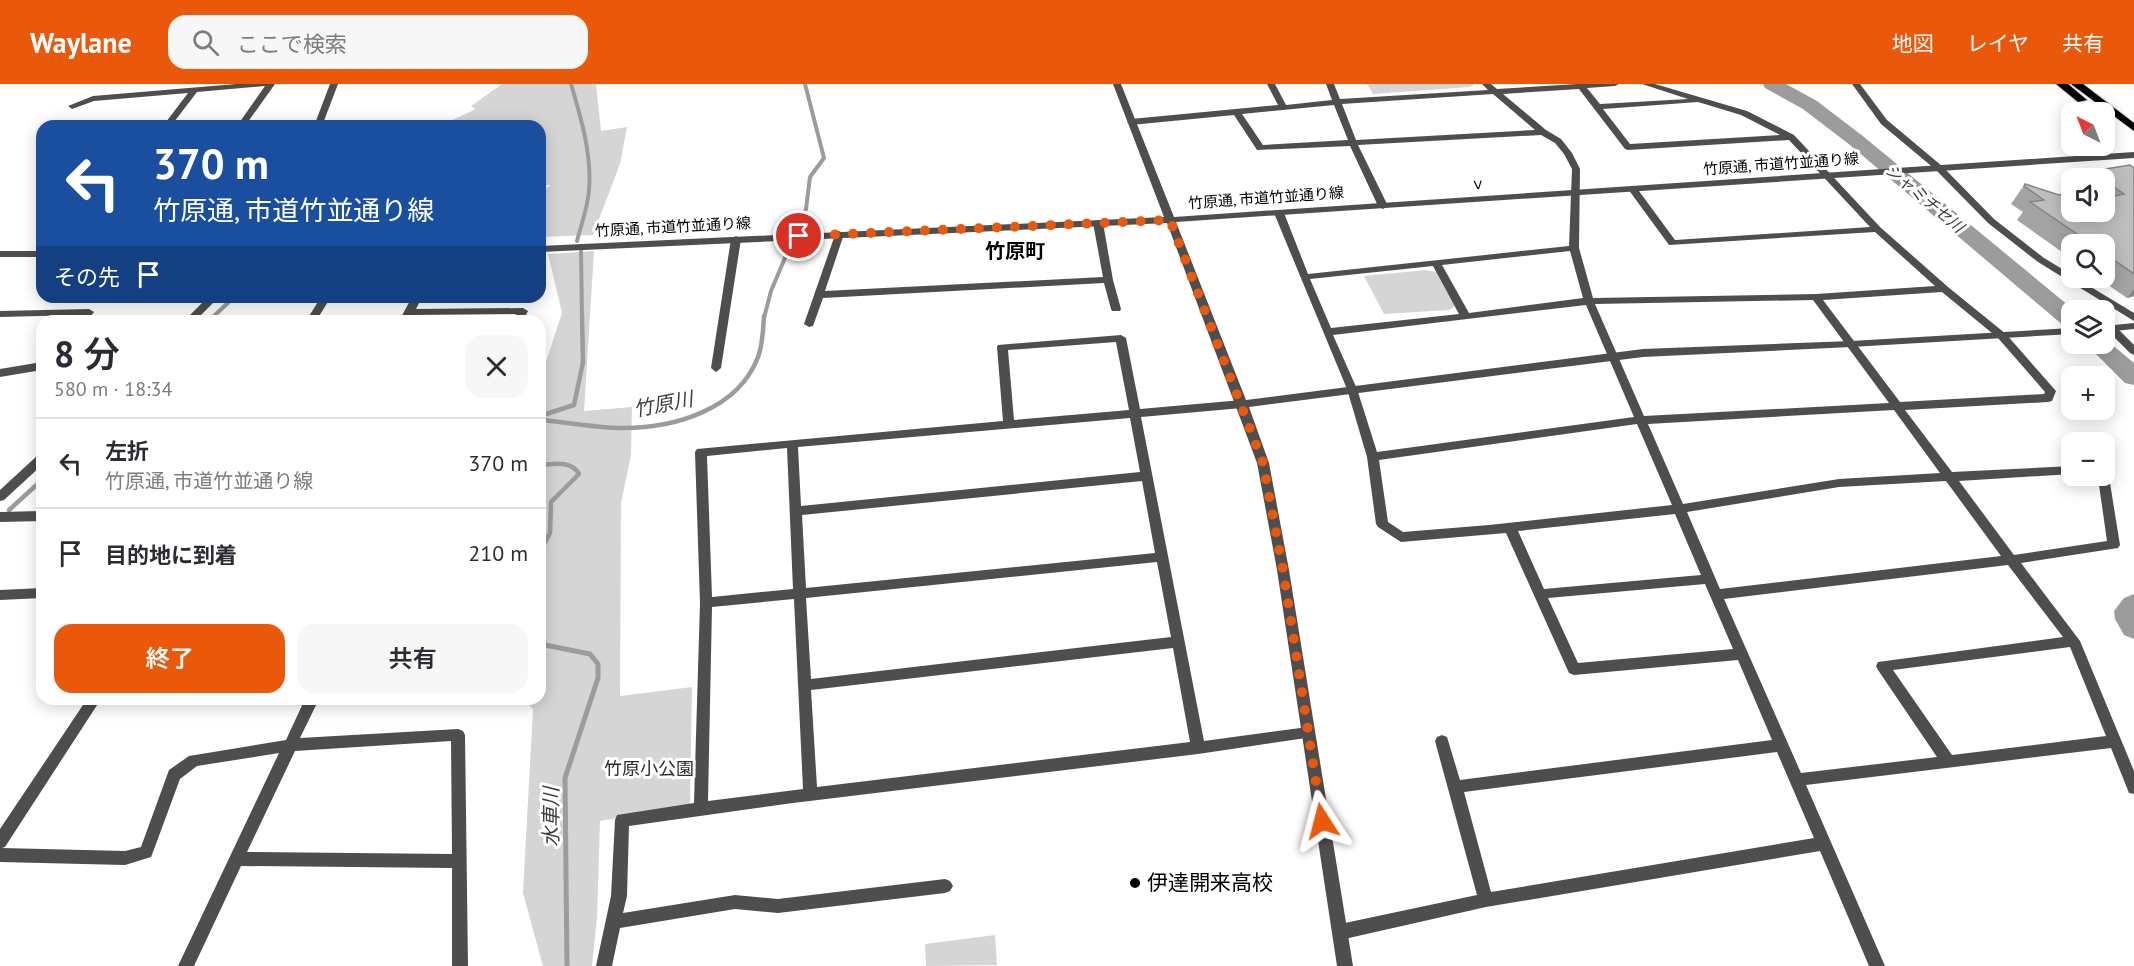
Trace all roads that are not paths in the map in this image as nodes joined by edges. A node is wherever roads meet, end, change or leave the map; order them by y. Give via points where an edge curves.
1 (264, 84) edge
2 (271, 84) edge
3 (334, 84) edge
4 (1118, 84) edge
5 (1271, 84) edge
6 (1330, 84) edge
7 (1486, 84) edge
8 (1616, 84) edge
9 (1646, 84) edge
10 (1856, 84) edge
11 (2061, 84) edge
12 (2076, 84) edge
13 (1582, 87) junction
14 (195, 90) junction
15 (1494, 92) junction
16 (1704, 101) junction
17 (1339, 102) junction
18 (2085, 102) edge
19 (72, 106) dead end
20 (1283, 107) junction
21 (1597, 107) junction
22 (1237, 112) junction
23 (172, 120) edge
24 (245, 120) edge
25 (320, 120) edge
26 (1131, 122) junction
27 (2115, 125) edge
28 (2134, 128) edge
29 (1543, 132) junction
30 (1791, 137) junction
31 (2134, 140) edge
32 (1353, 143) junction
33 (2134, 155) edge
34 (1939, 168) junction
35 (1828, 175) junction
36 (1633, 189) junction
37 (1575, 193) junction
38 (1383, 206) junction
39 (1279, 213) junction
40 (1170, 220) junction
41 (1098, 223) junction
42 (1877, 229) junction
43 (839, 234) junction
44 (736, 239) junction
45 (1574, 248) junction
46 (546, 249) edge
47 (0, 254) edge
48 (36, 254) edge
49 (1436, 262) junction
50 (1304, 277) junction
51 (1108, 280) junction
52 (1944, 289) junction
53 (819, 295) junction
54 (1816, 297) junction
55 (1589, 301) junction
56 (208, 303) edge
57 (1116, 309) dead end
58 (0, 315) edge
59 (87, 315) edge
60 (195, 315) edge
61 (439, 315) edge
62 (521, 315) edge
63 (1466, 317) junction
64 (2134, 318) edge
65 (809, 324) dead end
66 (2134, 326) edge
67 (2115, 328) edge
68 (1327, 332) junction
69 (2061, 332) edge
70 (2115, 335) edge
71 (2002, 336) junction
72 (1851, 344) junction
73 (2134, 351) edge
74 (1612, 357) junction
75 (36, 367) edge
76 (716, 368) dead end
77 (0, 373) edge
78 (1352, 389) junction
79 (1242, 404) junction
80 (1897, 406) junction
81 (1134, 413) junction
82 (1640, 420) junction
83 (1009, 425) junction
84 (792, 445) junction
85 (1373, 457) junction
86 (36, 464) edge
87 (2061, 471) edge
88 (1146, 476) junction
89 (1949, 476) junction
90 (2104, 486) edge
91 (1, 496) edge
92 (1680, 509) junction
93 (797, 511) junction
94 (36, 516) edge
95 (0, 517) edge
96 (1510, 528) junction
97 (1163, 557) junction
98 (2011, 560) junction
99 (1708, 579) junction
100 (36, 593) edge
101 (800, 594) junction
102 (1540, 594) junction
103 (0, 595) edge
104 (1716, 595) junction
105 (706, 603) junction
106 (2074, 641) junction
107 (1177, 642) junction
108 (1742, 654) junction
109 (804, 685) junction
110 (90, 705) edge
111 (309, 705) edge
112 (1308, 733) junction
113 (1442, 741) dead end
114 (2115, 741) junction
115 (291, 745) junction
116 (1781, 745) junction
117 (1198, 748) junction
118 (1948, 761) junction
119 (1798, 780) junction
120 (1455, 787) junction
121 (2134, 788) edge
122 (810, 794) junction
123 (701, 808) junction
124 (0, 842) edge
125 (1823, 844) junction
126 (0, 855) edge
127 (236, 859) junction
128 (459, 861) junction
129 (945, 886) dead end
130 (1486, 900) junction
131 (612, 922) junction
132 (1340, 932) junction
133 (186, 966) edge
134 (460, 966) edge
135 (604, 966) edge
136 (1345, 966) edge
137 (1877, 966) edge

1 - 14 street
2 - 24 street
3 - 25 street
4 - 26 street
5 - 20 street
6 - 17 street
7 - 15 street
8 - 13 street
9 - 16 street
10 - 34 street via 1884,122
11 - 18 main road
12 - 28 main road
13 - 15 street
13 - 21 street
14 - 19 street via 93,99
14 - 23 street
15 - 17 street
15 - 29 street
16 - 21 street
16 - 30 street via 1744,113
17 - 20 street
17 - 32 street
20 - 22 street
21 - 30 street via 1628,147
22 - 26 street
22 - 32 street via 1260,148
26 - 40 street
27 - 31 main road
29 - 32 street
29 - 37 street via 1568,153 1576,170
30 - 35 street
32 - 38 street
33 - 34 street, 竹原通, 市道竹並通り線
34 - 35 street, 竹原通, 市道竹並通り線
34 - 64 street via 1991,221 2033,254
35 - 36 street, 竹原通, 市道竹並通り線
35 - 42 street
36 - 37 street, 竹原通, 市道竹並通り線
36 - 42 street via 1672,243
37 - 38 street, ｖ
37 - 45 street
38 - 39 street, 竹原通, 市道竹並通り線
39 - 40 street, 竹原通, 市道竹並通り線
39 - 50 street
40 - 41 street, 竹原通, 市道竹並通り線
40 - 79 street
41 - 43 street, 竹原通, 市道竹並通り線
41 - 51 street
42 - 52 street
43 - 44 street, 竹原通, 市道竹並通り線
43 - 53 street
44 - 46 street, 竹原通, 市道竹並通り線
44 - 76 street
45 - 49 street
45 - 55 street
47 - 48 street
49 - 50 street
49 - 63 street
50 - 68 street
51 - 53 street
51 - 57 street
52 - 54 street
52 - 71 street
53 - 65 street
54 - 55 street
54 - 72 street
55 - 63 street
55 - 74 street
56 - 60 street
58 - 59 street via 89,312
61 - 62 street via 523,310
63 - 68 street
66 - 67 street
68 - 78 street
69 - 71 street
70 - 73 street
71 - 72 street
71 - 80 street via 2051,390 2048,398
72 - 74 street
72 - 80 street
74 - 78 street
74 - 82 street
75 - 77 street
78 - 79 street
78 - 85 street
79 - 81 street
79 - 112 street via 1263,463
80 - 82 street
80 - 89 street
81 - 83 street
81 - 83 street via 1121,338 1002,347
81 - 88 street
82 - 85 street
82 - 92 street
83 - 84 street
84 - 93 street
84 - 105 street via 701,452
85 - 96 street via 1382,524 1401,537
86 - 91 street
87 - 89 street
88 - 93 street
88 - 97 street
89 - 92 street via 1839,483
89 - 98 street
90 - 98 street via 2114,545
92 - 96 street
92 - 99 street
93 - 101 street
94 - 95 street
96 - 102 street
97 - 101 street
97 - 107 street
98 - 104 street
98 - 106 street
99 - 102 street
99 - 104 street
100 - 103 street
101 - 105 street
101 - 109 street
102 - 108 street via 1574,669
104 - 108 street
105 - 123 street
106 - 114 street
106 - 118 street via 1883,666
107 - 109 street
107 - 117 street
108 - 116 street
109 - 122 street
110 - 124 street
111 - 115 street
112 - 117 street
112 - 132 street
113 - 120 street
114 - 118 street
114 - 121 street
115 - 126 street via 194,760 174,775 146,852 125,858
115 - 127 street
115 - 128 street via 458,735
116 - 119 street
116 - 120 street
117 - 122 street
118 - 119 street
119 - 125 street
120 - 130 street
122 - 123 street
123 - 131 street via 622,820 618,896
125 - 130 street
125 - 137 street
127 - 128 street
127 - 133 street
128 - 134 street
129 - 131 street via 778,906 735,902
130 - 132 street
131 - 135 street
132 - 136 street

